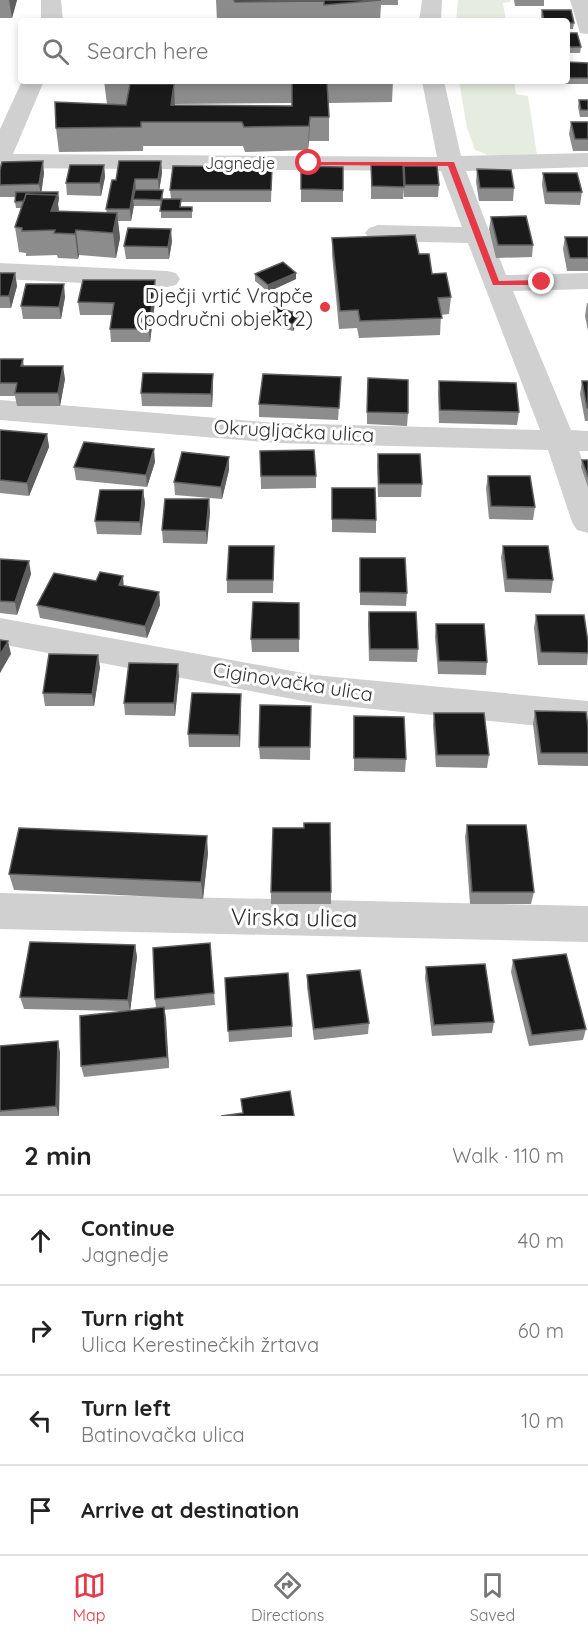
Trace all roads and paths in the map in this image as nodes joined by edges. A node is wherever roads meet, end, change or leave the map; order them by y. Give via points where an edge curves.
1 (51, 0) edge
2 (432, 0) edge
3 (580, 0) edge
4 (52, 18) edge
5 (430, 18) edge
6 (588, 28) edge
7 (32, 84) edge
8 (434, 84) edge
9 (0, 156) edge
10 (588, 160) edge
11 (0, 161) edge
12 (451, 164) junction
13 (378, 233) dead end
14 (479, 235) junction
15 (0, 271) edge
16 (167, 279) dead end
17 (588, 281) edge
18 (496, 283) junction
19 (0, 410) edge
20 (574, 441) edge
21 (588, 522) edge
22 (0, 631) edge
23 (588, 716) edge
24 (0, 911) edge
25 (588, 924) edge

1 - 4 street
2 - 5 street
3 - 6 street
7 - 9 street
8 - 12 street
10 - 12 street, Jagnedje
11 - 12 street, Jagnedje
12 - 14 street
13 - 14 street
14 - 18 street
15 - 16 street
17 - 18 street
18 - 20 street
19 - 20 street, Okrugljačka ulica via 276,433
20 - 21 street
22 - 23 street, Ciginovačka ulica via 314,689
24 - 25 street, Virska ulica

